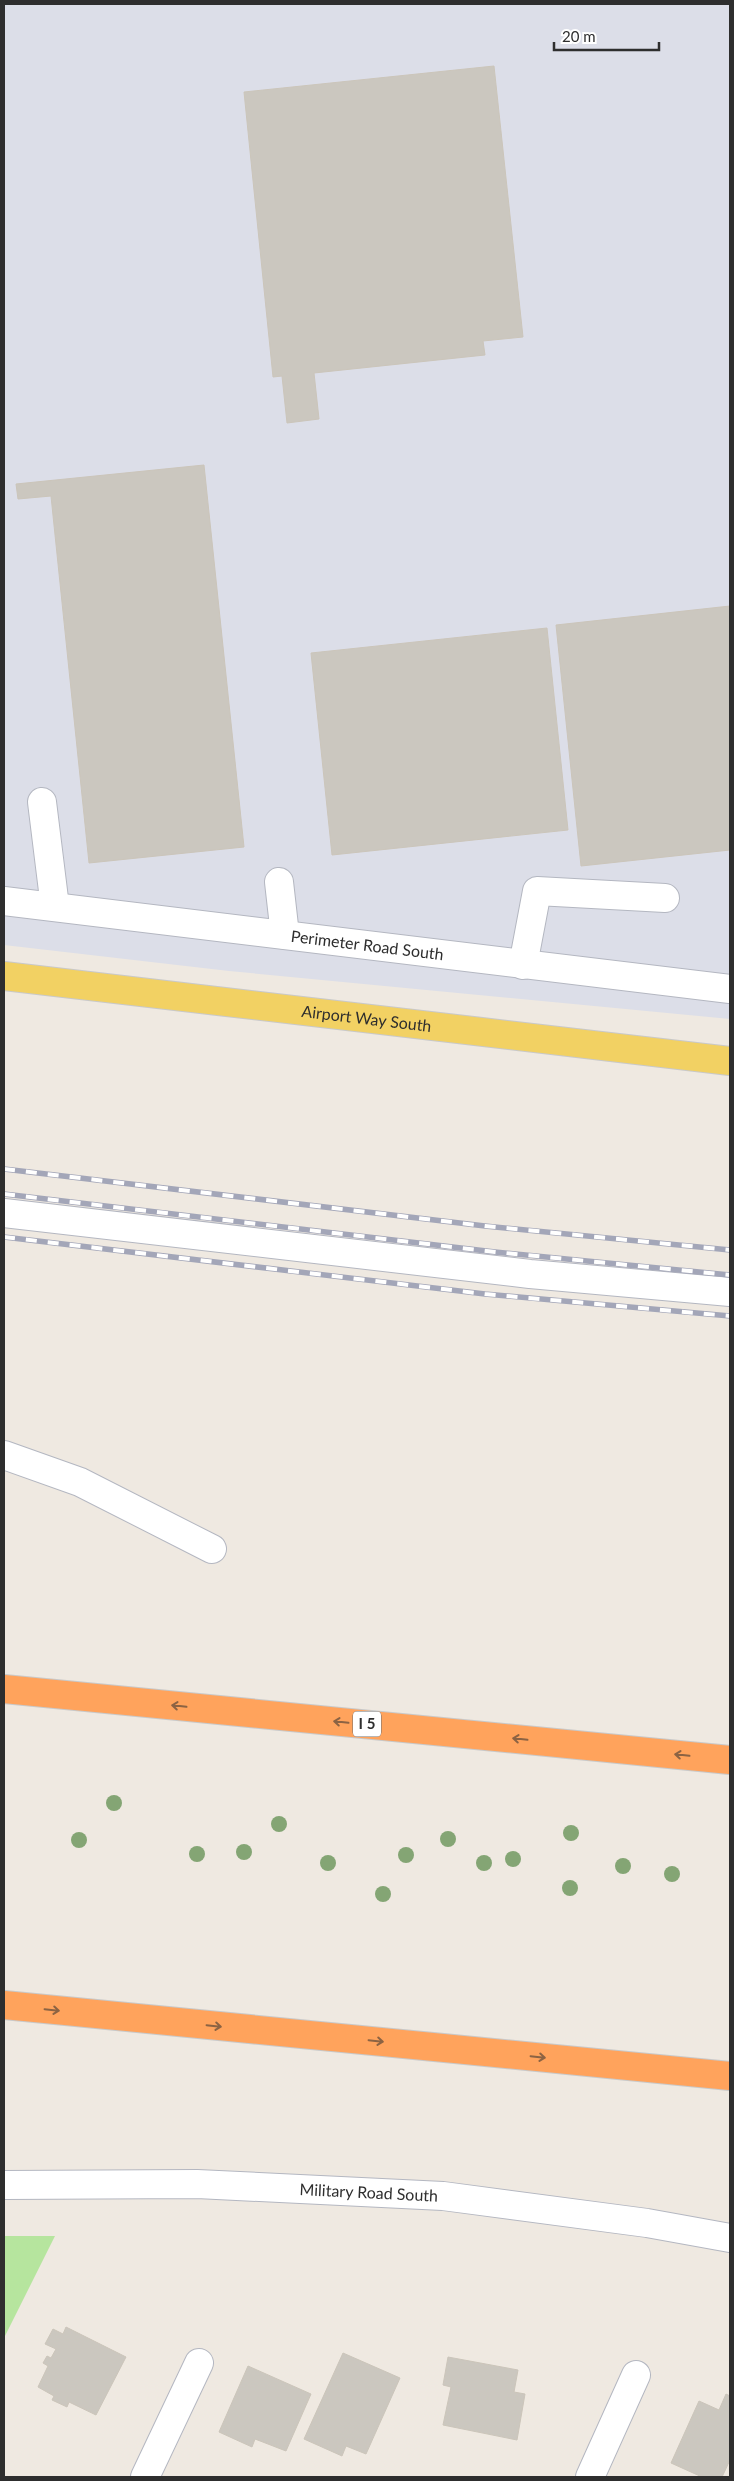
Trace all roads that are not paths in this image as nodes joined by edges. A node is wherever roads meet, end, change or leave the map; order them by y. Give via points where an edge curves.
1 (42, 802) dead end
2 (279, 882) dead end
3 (665, 898) dead end
4 (4, 901) edge
5 (55, 907) junction
6 (284, 935) junction
7 (523, 965) junction
8 (4, 976) edge
9 (730, 989) edge
10 (730, 1061) edge
11 (4, 1213) edge
12 (730, 1292) edge
13 (4, 1455) edge
14 (212, 1549) dead end
15 (4, 1689) edge
16 (730, 1760) edge
17 (4, 2005) edge
18 (730, 2076) edge
19 (4, 2185) edge
20 (730, 2238) edge
21 (199, 2363) dead end
22 (636, 2375) dead end
23 (145, 2477) edge
24 (590, 2477) edge

1 - 5 street
2 - 6 street
3 - 7 street via 537,891
4 - 5 street, Perimeter Road South
5 - 6 street, Perimeter Road South
6 - 7 street, Perimeter Road South
7 - 9 street, Perimeter Road South
8 - 10 main road, Airport Way South
11 - 12 street via 530,1274
13 - 14 street via 80,1482
16 -> 15 highway, I 5
17 -> 18 highway
19 - 20 street, Military Road South via 198,2184 443,2196 647,2223
21 - 23 street
22 - 24 street

